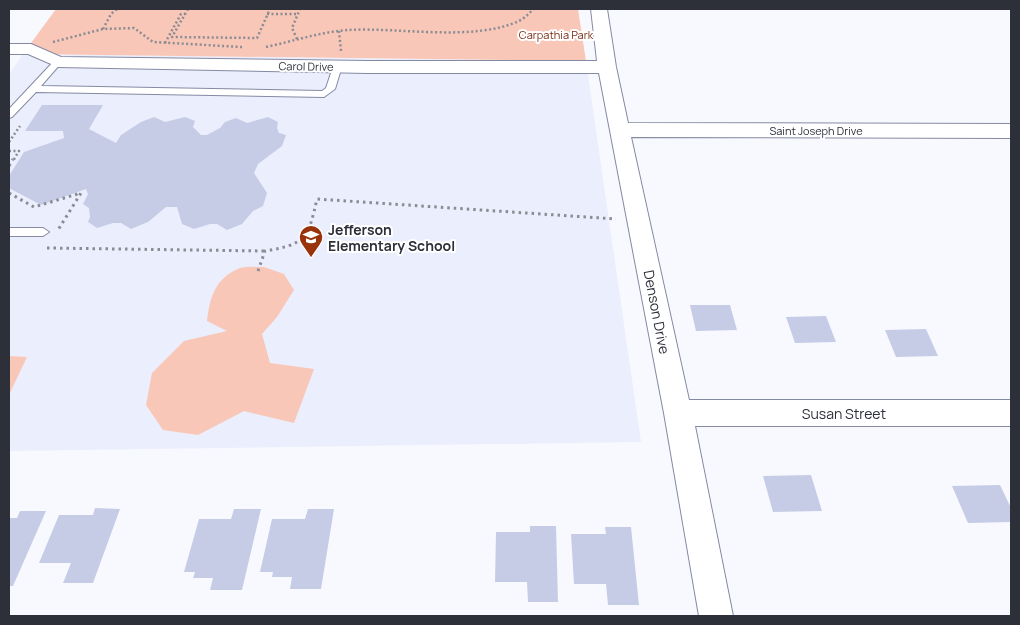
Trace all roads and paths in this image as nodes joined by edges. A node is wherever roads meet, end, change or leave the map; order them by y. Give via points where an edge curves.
1 (117, 9) edge
2 (188, 9) edge
3 (270, 9) edge
4 (300, 9) edge
5 (534, 9) edge
6 (599, 9) edge
7 (185, 14) junction
8 (267, 14) junction
9 (297, 14) junction
10 (103, 29) junction
11 (297, 39) junction
12 (165, 43) junction
13 (243, 47) dead end
14 (260, 48) dead end
15 (9, 49) edge
16 (31, 49) junction
17 (58, 62) junction
18 (337, 66) junction
19 (607, 67) junction
20 (32, 89) junction
21 (9, 115) edge
22 (621, 130) junction
23 (1011, 131) edge
24 (9, 151) edge
25 (9, 166) edge
26 (639, 222) junction
27 (9, 232) edge
28 (43, 232) dead end
29 (48, 248) dead end
30 (265, 251) junction
31 (258, 271) dead end
32 (678, 413) junction
33 (1011, 413) edge
34 (716, 616) edge

1 - 10 path
2 - 7 path
3 - 8 path
4 - 9 path
5 - 11 path via 530,15 511,25 487,30 372,28
6 - 19 street, Denson Drive
7 - 8 path via 172,37 257,38
7 - 12 path via 181,14
8 - 9 path
9 - 11 path via 292,28
10 - 12 path via 134,28 153,42
10 - 16 path
11 - 14 path
12 - 13 path
15 - 16 street, Carol Drive
16 - 17 street, Carol Drive
17 - 18 street, Carol Drive
17 - 20 lane
18 - 19 street, Carol Drive
18 - 20 lane via 330,89 324,94
19 - 22 street, Denson Drive
20 - 21 lane
22 - 23 street, Saint Joseph Drive
22 - 26 street, Denson Drive
24 - 25 path via 20,151
26 - 30 path via 317,199 308,235 298,245
26 - 32 street, Denson Drive
27 - 28 lane
29 - 30 path
30 - 31 path
32 - 33 street, Susan Street
32 - 34 street, Denson Drive

